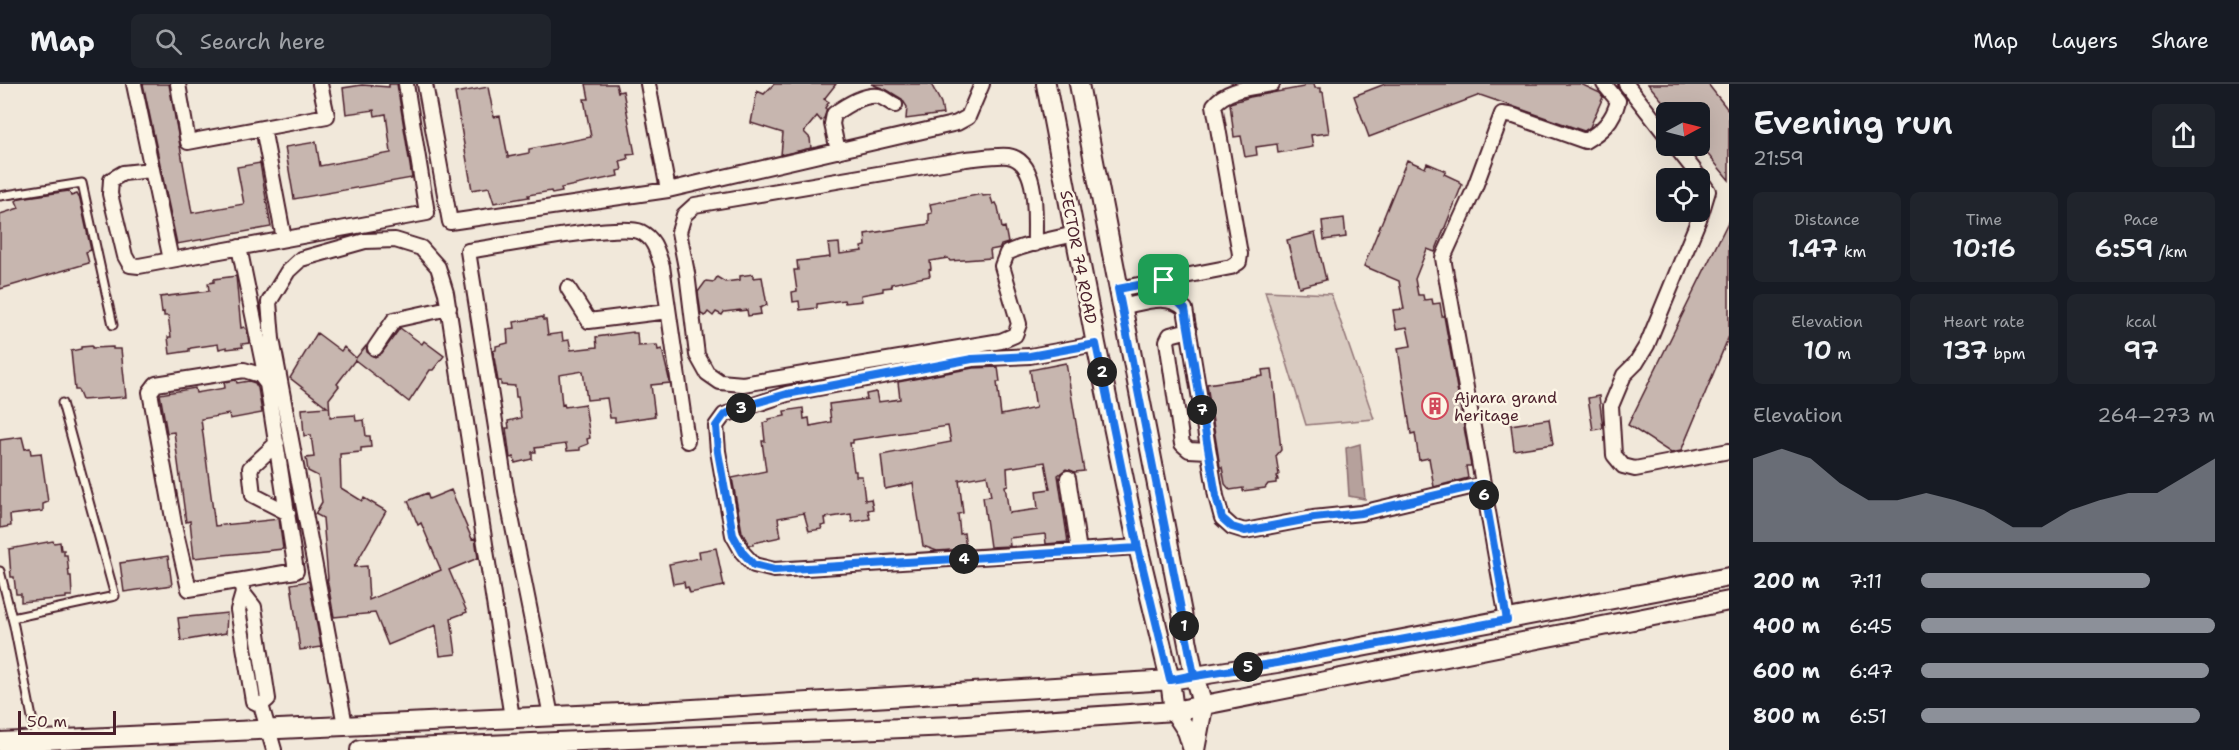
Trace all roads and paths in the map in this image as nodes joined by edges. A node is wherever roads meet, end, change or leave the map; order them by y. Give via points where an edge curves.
1 (135, 84) edge
2 (178, 84) edge
3 (320, 84) edge
4 (406, 84) edge
5 (425, 84) edge
6 (648, 84) edge
7 (982, 84) edge
8 (1046, 84) edge
9 (1079, 84) edge
10 (1272, 84) edge
11 (1604, 84) edge
12 (1626, 84) edge
13 (895, 105) dead end
14 (1656, 122) edge
15 (263, 128) junction
16 (838, 151) junction
17 (1683, 156) edge
18 (151, 170) junction
19 (668, 190) junction
20 (0, 196) edge
21 (1074, 234) junction
22 (284, 239) junction
23 (1035, 244) junction
24 (239, 248) junction
25 (171, 260) junction
26 (1164, 280) junction
27 (568, 288) dead end
28 (1118, 289) junction
29 (1167, 299) junction
30 (1121, 307) junction
31 (449, 308) junction
32 (668, 311) junction
33 (113, 325) dead end
34 (1189, 330) junction
35 (1096, 344) junction
36 (375, 348) dead end
37 (267, 384) junction
38 (62, 403) dead end
39 (687, 441) dead end
40 (277, 443) junction
41 (1208, 451) junction
42 (1729, 451) edge
43 (1068, 478) dead end
44 (1483, 484) junction
45 (288, 513) junction
46 (1138, 548) junction
47 (1079, 551) junction
48 (0, 571) edge
49 (1729, 577) edge
50 (242, 587) junction
51 (1729, 601) edge
52 (12, 618) junction
53 (1507, 620) junction
54 (1194, 675) junction
55 (1170, 680) junction
56 (1203, 707) junction
57 (1174, 711) junction
58 (582, 714) junction
59 (551, 716) junction
60 (513, 718) junction
61 (345, 725) junction
62 (268, 730) junction
63 (36, 740) junction
64 (0, 742) edge
65 (587, 745) edge
66 (274, 750) edge
67 (360, 750) edge
68 (1194, 750) edge

1 - 18 street
2 - 15 street via 188,141
3 - 15 street via 327,116
4 - 22 street via 427,213
5 - 19 street via 450,222
6 - 19 street
7 - 16 street via 968,117 957,123
8 - 21 street, SECTOR 74 ROAD
9 - 28 street, SECTOR 74 ROAD
10 - 26 street via 1232,92 1214,105 1239,262 1232,267
11 - 44 street via 1618,101 1615,114 1600,132 1585,141 1502,114 1443,258
12 - 14 street
13 - 16 street via 878,96 867,97 834,114 832,124
15 - 22 street
16 - 19 street
17 - 42 street via 1708,191 1647,345 1624,375 1611,406 1614,454 1623,466 1635,469
18 - 25 street
18 - 25 street via 123,173 111,180 110,194 130,265
20 - 33 lane via 82,183
21 - 23 street
21 - 35 street, SECTOR 74 ROAD
22 - 24 street
23 - 23 street via 1007,253 1002,266 1019,324 1015,335 1001,341 743,384 720,382 706,373 696,355 679,232 684,215 695,205 966,159 1010,156 1024,165 1033,183
24 - 25 street
24 - 37 street
26 - 28 street
26 - 29 street
27 - 32 street via 589,321
28 - 30 street, SECTOR 74 ROAD
29 - 30 street
29 - 34 street via 1185,309
30 - 54 street, SECTOR 74 ROAD
31 - 36 street via 394,321
31 - 60 street
31 - 61 street via 438,267 421,248 395,240 365,241 301,259 288,271 268,302
32 - 39 street
32 - 59 street via 662,266 653,241 639,231 614,229 468,251 507,497
34 - 41 street
34 - 41 street via 1170,335 1167,340 1182,444 1189,450
35 - 46 street, SECTOR 74 ROAD
35 - 47 street via 1030,356 972,359 787,394 724,415 716,426 733,535 754,565 774,570
37 - 40 street
37 - 50 street via 260,375 244,370 156,384 150,392 189,589
38 - 52 lane via 115,596
40 - 45 street
40 - 45 street via 250,468 254,495
41 - 44 street via 1222,518 1245,531 1361,513
43 - 47 street
44 - 53 street
45 - 50 street via 296,571
46 - 47 street
46 - 55 street, SECTOR 74 ROAD
48 - 52 lane
49 - 53 street
50 - 62 street via 254,607 268,699 261,705
51 - 56 street
52 - 63 lane
53 - 54 street
54 - 55 street
54 - 56 street, SECTOR 74 ROAD
55 - 57 street, SECTOR 74 ROAD
55 - 58 street
56 - 57 street
56 - 68 street
57 - 65 street
57 - 68 street
58 - 59 street
58 - 65 street
59 - 60 street
60 - 61 street
61 - 62 street
62 - 63 street
62 - 66 street
63 - 64 street
65 - 67 street

